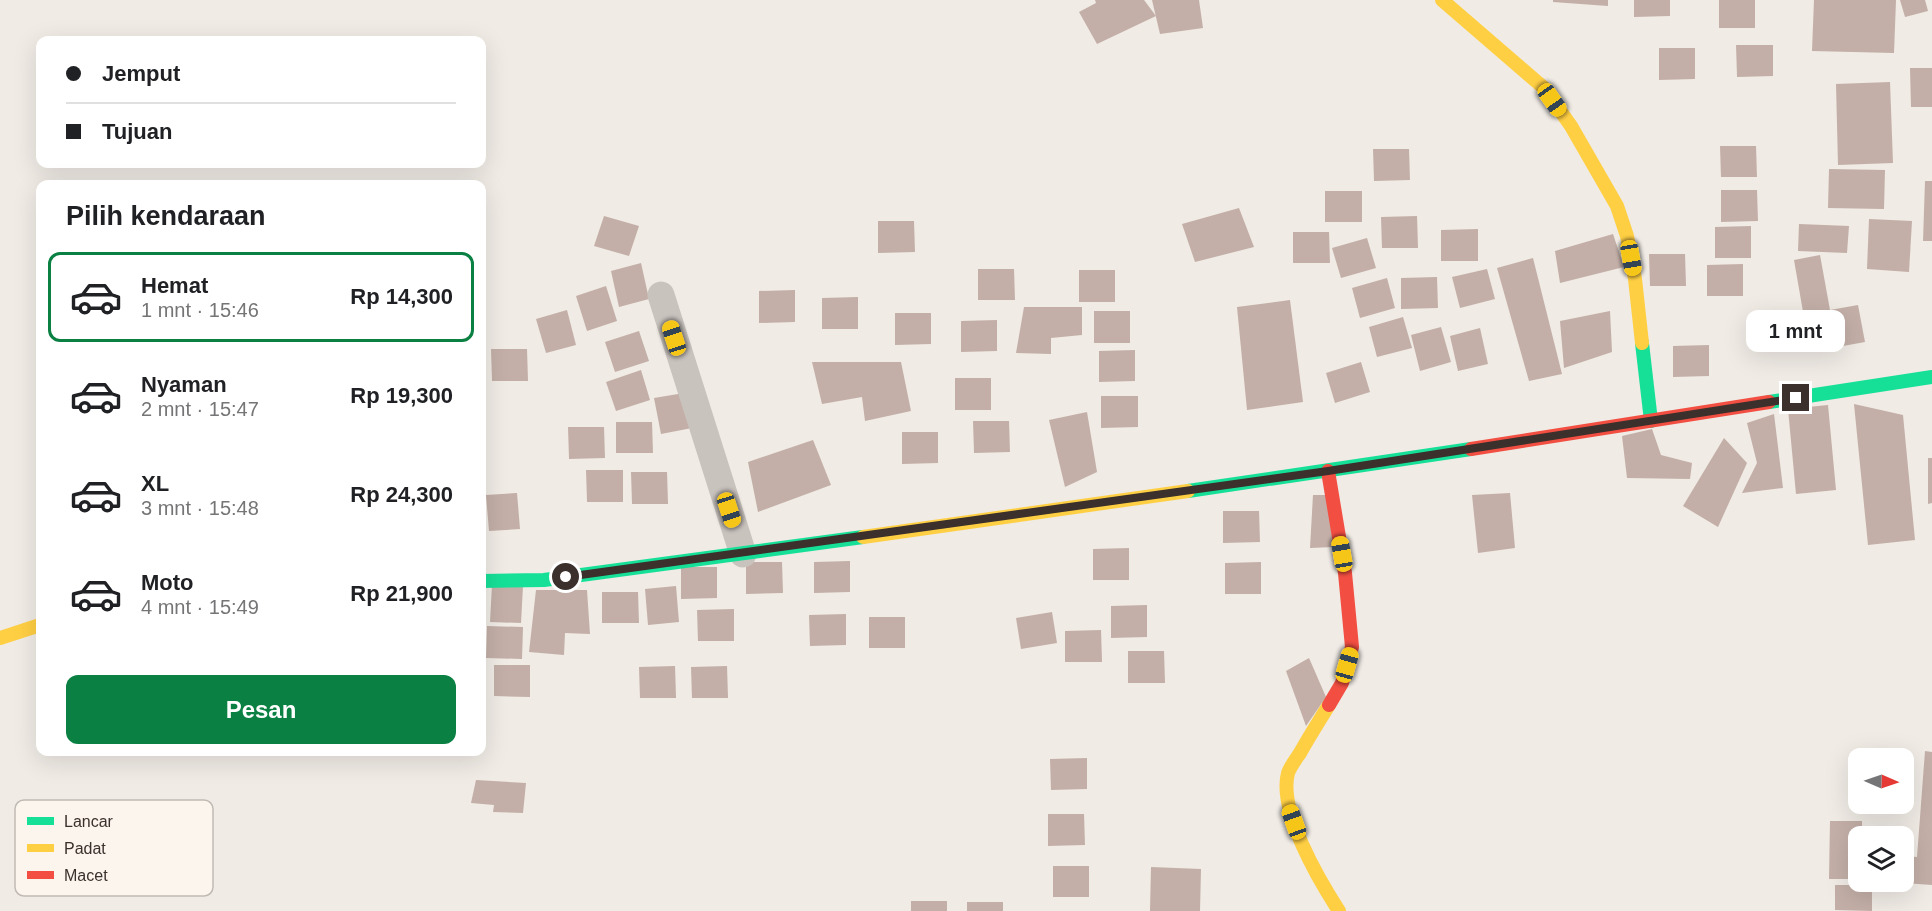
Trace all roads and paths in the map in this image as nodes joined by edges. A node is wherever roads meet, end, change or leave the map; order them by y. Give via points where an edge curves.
1 (1442, 0) edge
2 (661, 295) dead end
3 (1932, 377) edge
4 (1651, 421) junction
5 (1328, 471) junction
6 (743, 554) junction
7 (486, 581) edge
8 (36, 626) edge
9 (0, 638) edge
10 (1339, 911) edge

1 - 4 street via 1544,88 1617,206 1635,279
2 - 6 street
3 - 4 street
4 - 5 street
5 - 6 street
5 - 10 street via 1345,573 1352,647 1342,683 1288,773 1286,788 1288,805 1307,857
6 - 7 street via 544,580
8 - 9 street

